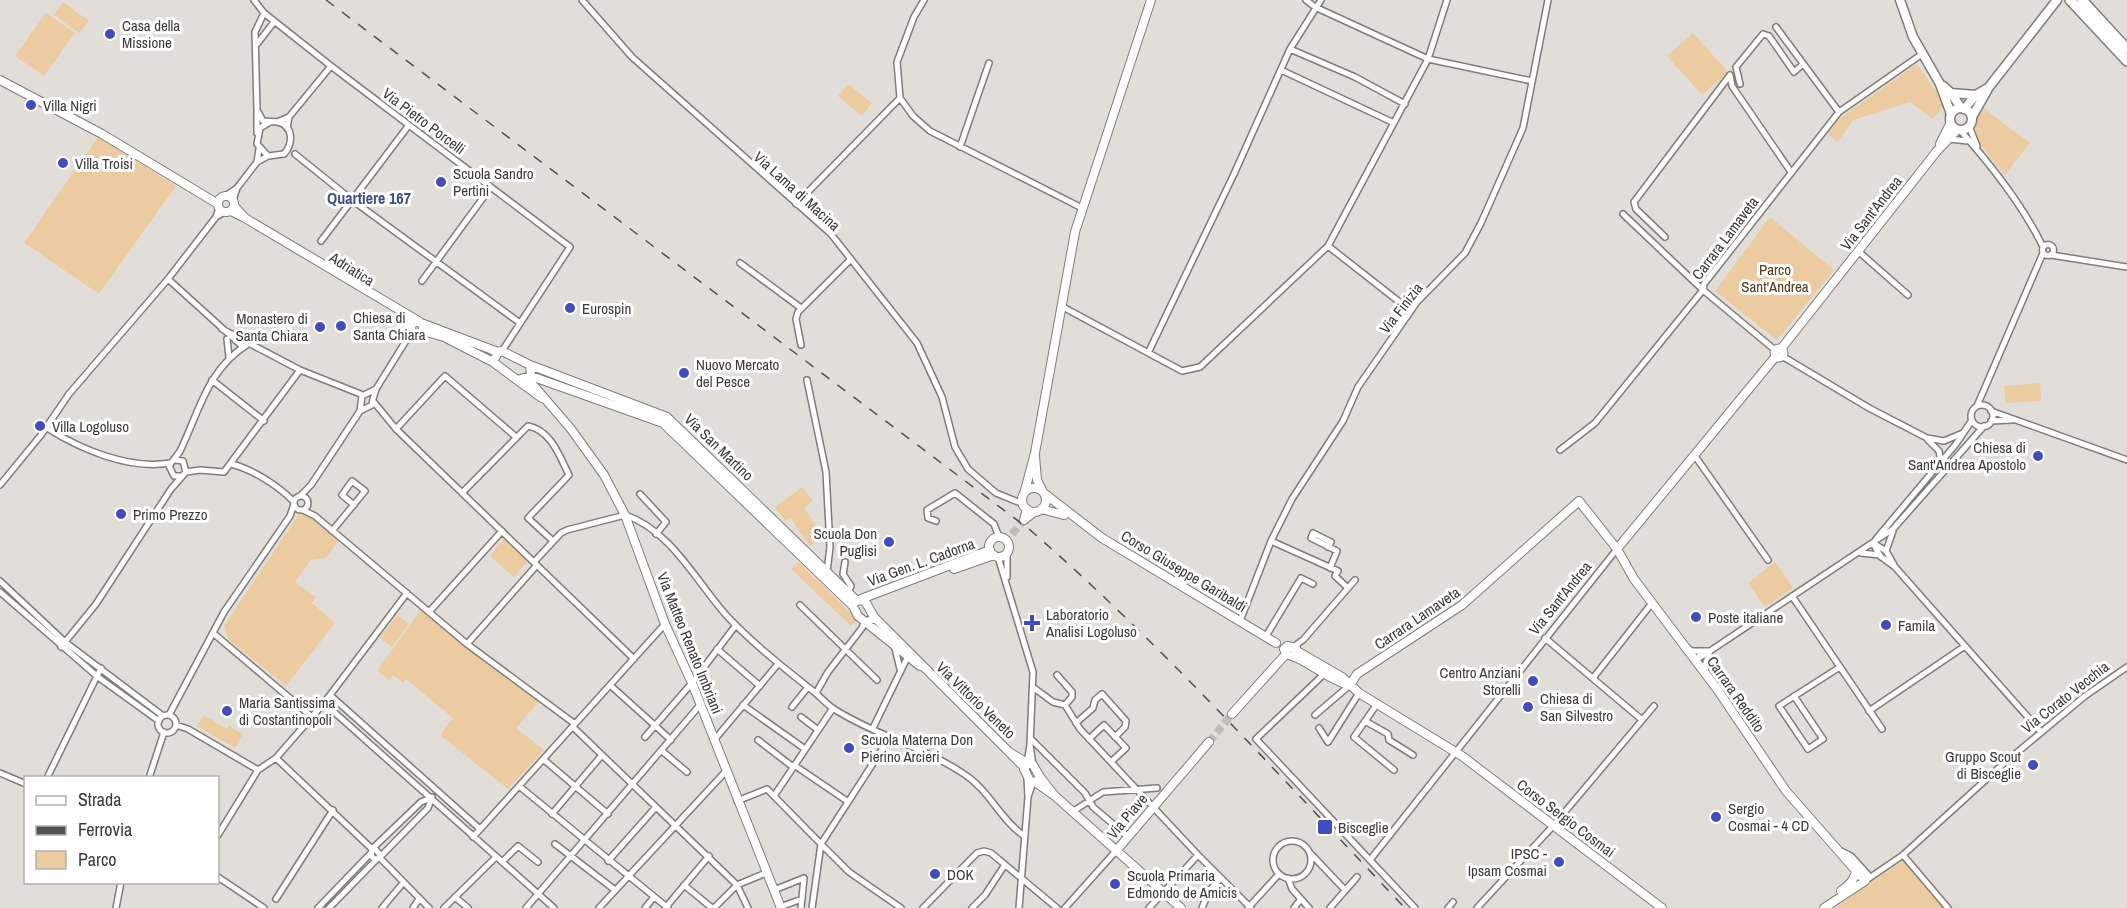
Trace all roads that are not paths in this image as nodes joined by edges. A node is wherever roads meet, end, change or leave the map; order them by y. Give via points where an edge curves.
1 (254, 0) edge
2 (582, 0) edge
3 (924, 0) edge
4 (1150, 0) edge
5 (1306, 0) edge
6 (1321, 0) edge
7 (1447, 0) edge
8 (1548, 0) edge
9 (1900, 0) edge
10 (2057, 0) edge
11 (2076, 2) edge
12 (1315, 7) junction
13 (264, 13) junction
14 (274, 22) junction
15 (1776, 27) dead end
16 (257, 44) junction
17 (1290, 49) junction
18 (2127, 49) edge
19 (1922, 54) junction
20 (1428, 59) junction
21 (2127, 61) edge
22 (989, 63) dead end
23 (1803, 64) junction
24 (331, 66) junction
25 (1281, 70) junction
26 (0, 80) edge
27 (1532, 81) junction
28 (1740, 84) dead end
29 (1940, 84) junction
30 (1989, 87) junction
31 (1951, 93) junction
32 (1976, 95) junction
33 (900, 98) junction
34 (1405, 104) junction
35 (1962, 108) junction
36 (257, 110) junction
37 (1839, 112) junction
38 (1951, 114) junction
39 (289, 117) junction
40 (274, 122) junction
41 (1394, 123) junction
42 (409, 125) junction
43 (1962, 125) junction
44 (287, 128) junction
45 (257, 133) junction
46 (1950, 139) junction
47 (1970, 141) junction
48 (291, 145) junction
49 (960, 147) junction
50 (1977, 148) junction
51 (259, 149) junction
52 (1937, 151) junction
53 (284, 154) junction
54 (295, 154) junction
55 (268, 156) junction
56 (257, 162) junction
57 (1791, 172) junction
58 (491, 187) junction
59 (237, 188) junction
60 (352, 200) junction
61 (226, 204) junction
62 (796, 204) junction
63 (1083, 208) junction
64 (1623, 214) dead end
65 (1665, 237) dead end
66 (321, 241) dead end
67 (1328, 246) junction
68 (1858, 251) junction
69 (2048, 251) junction
70 (850, 260) junction
71 (436, 262) junction
72 (740, 263) dead end
73 (2127, 267) edge
74 (168, 279) junction
75 (422, 281) dead end
76 (1703, 290) junction
77 (1908, 295) dead end
78 (1061, 306) junction
79 (801, 308) junction
80 (1411, 311) junction
81 (520, 323) junction
82 (222, 329) junction
83 (416, 329) junction
84 (801, 345) dead end
85 (245, 346) junction
86 (1149, 351) junction
87 (500, 352) junction
88 (1779, 353) junction
89 (229, 357) junction
90 (493, 362) junction
91 (530, 365) junction
92 (300, 370) junction
93 (530, 377) junction
94 (212, 380) junction
95 (517, 380) junction
96 (807, 380) dead end
97 (549, 381) junction
98 (1985, 386) junction
99 (376, 389) junction
100 (539, 390) junction
101 (363, 398) junction
102 (548, 402) junction
103 (371, 403) junction
104 (1977, 406) junction
105 (1989, 409) junction
106 (360, 411) junction
107 (1972, 420) junction
108 (264, 421) junction
109 (1991, 421) junction
110 (2019, 421) junction
111 (1984, 426) junction
112 (47, 428) junction
113 (396, 429) junction
114 (1963, 433) junction
115 (516, 437) junction
116 (1927, 438) junction
117 (182, 447) junction
118 (1560, 450) dead end
119 (1035, 453) junction
120 (1695, 456) junction
121 (2127, 460) edge
122 (172, 462) junction
123 (184, 462) junction
124 (1941, 462) junction
125 (231, 464) junction
126 (158, 465) junction
127 (200, 470) junction
128 (171, 473) junction
129 (184, 474) junction
130 (0, 485) edge
131 (311, 485) junction
132 (171, 489) junction
133 (462, 493) junction
134 (1044, 493) junction
135 (640, 494) dead end
136 (1024, 494) junction
137 (297, 500) junction
138 (1579, 501) joint
139 (308, 502) junction
140 (354, 505) junction
141 (1031, 508) junction
142 (302, 510) junction
143 (625, 515) junction
144 (290, 516) junction
145 (315, 516) junction
146 (936, 521) dead end
147 (1079, 522) junction
148 (1893, 529) junction
149 (332, 531) junction
150 (502, 531) junction
151 (656, 534) junction
152 (1004, 540) junction
153 (553, 541) junction
154 (1271, 541) junction
155 (1873, 543) junction
156 (1328, 547) dead end
157 (1617, 549) junction
158 (1886, 551) junction
159 (1861, 553) junction
160 (994, 554) junction
161 (1007, 554) junction
162 (1880, 556) junction
163 (1768, 560) dead end
164 (844, 562) dead end
165 (535, 564) junction
166 (1895, 567) junction
167 (1330, 568) junction
168 (827, 572) junction
169 (1355, 580) dead end
170 (0, 581) edge
171 (1006, 581) junction
172 (1313, 584) dead end
173 (1348, 588) junction
174 (0, 592) edge
175 (407, 593) junction
176 (848, 593) junction
177 (1792, 596) junction
178 (857, 602) junction
179 (1652, 603) junction
180 (800, 605) dead end
181 (870, 608) junction
182 (429, 612) junction
183 (869, 620) junction
184 (1240, 621) junction
185 (665, 624) junction
186 (736, 625) junction
187 (213, 633) junction
188 (1266, 636) junction
189 (1545, 639) junction
190 (65, 642) junction
191 (467, 644) junction
192 (1965, 646) junction
193 (61, 647) junction
194 (895, 648) junction
195 (1687, 648) junction
196 (717, 649) junction
197 (845, 649) junction
198 (1290, 651) junction
199 (1710, 651) junction
200 (909, 654) junction
201 (634, 658) junction
202 (1696, 660) junction
203 (778, 664) junction
204 (1840, 667) junction
205 (2127, 667) edge
206 (101, 668) junction
207 (901, 671) junction
208 (1324, 674) junction
209 (1706, 674) junction
210 (1057, 675) dead end
211 (98, 678) junction
212 (1593, 678) junction
213 (877, 680) dead end
214 (692, 682) junction
215 (610, 684) junction
216 (1350, 685) junction
217 (760, 686) junction
218 (808, 687) junction
219 (1034, 688) junction
220 (816, 693) junction
221 (1359, 693) junction
222 (330, 695) junction
223 (1794, 696) junction
224 (324, 703) junction
225 (1377, 704) junction
226 (700, 705) junction
227 (743, 705) junction
228 (1065, 705) junction
229 (1654, 706) dead end
230 (792, 707) dead end
231 (833, 708) junction
232 (1869, 711) junction
233 (1232, 714) tunnel mouth
234 (166, 715) junction
235 (1315, 715) dead end
236 (312, 717) junction
237 (801, 717) dead end
238 (1641, 719) junction
239 (159, 721) junction
240 (1365, 721) junction
241 (1076, 723) junction
242 (176, 725) junction
243 (655, 725) junction
244 (574, 726) junction
245 (873, 728) junction
246 (1319, 728) dead end
247 (1882, 729) dead end
248 (818, 730) junction
249 (164, 732) junction
250 (2041, 732) junction
251 (645, 737) dead end
252 (890, 737) junction
253 (1115, 737) junction
254 (715, 739) junction
255 (1089, 739) junction
256 (671, 740) junction
257 (758, 741) dead end
258 (1209, 742) tunnel mouth
259 (1031, 743) junction
260 (385, 745) junction
261 (805, 749) junction
262 (662, 751) junction
263 (379, 752) junction
264 (1454, 752) junction
265 (602, 755) junction
266 (1413, 755) dead end
267 (276, 758) junction
268 (543, 759) junction
269 (1112, 762) junction
270 (793, 766) junction
271 (1028, 766) junction
272 (258, 770) junction
273 (727, 770) junction
274 (1394, 770) dead end
275 (687, 772) dead end
276 (1, 776) edge
277 (48, 776) edge
278 (149, 776) edge
279 (1036, 781) junction
280 (24, 783) edge
281 (632, 785) junction
282 (519, 786) junction
283 (575, 786) junction
284 (1157, 788) dead end
285 (1138, 789) junction
286 (438, 792) junction
287 (774, 796) junction
288 (1028, 797) junction
289 (431, 798) junction
290 (1089, 800) junction
291 (737, 801) junction
292 (847, 801) junction
293 (1153, 806) junction
294 (656, 807) junction
295 (333, 810) junction
296 (1072, 812) junction
297 (552, 814) junction
298 (608, 814) junction
299 (675, 825) junction
300 (1553, 826) junction
301 (480, 830) junction
302 (219, 833) edge
303 (1024, 836) junction
304 (1126, 836) junction
305 (473, 837) junction
306 (584, 842) junction
307 (555, 844) dead end
308 (821, 844) junction
309 (1840, 850) junction
310 (372, 851) junction
311 (1116, 851) junction
312 (1310, 852) junction
313 (1197, 855) junction
314 (1904, 855) junction
315 (573, 856) junction
316 (709, 856) junction
317 (496, 857) junction
318 (379, 858) junction
319 (1370, 860) junction
320 (608, 861) junction
321 (502, 862) junction
322 (538, 862) dead end
323 (1004, 866) junction
324 (1856, 868) junction
325 (766, 873) junction
326 (1279, 874) junction
327 (627, 876) junction
328 (1357, 877) dead end
329 (219, 878) edge
330 (1022, 878) junction
331 (1221, 878) junction
332 (1288, 879) junction
333 (1868, 879) junction
334 (403, 882) junction
335 (121, 884) edge
336 (684, 885) junction
337 (737, 885) junction
338 (338, 888) junction
339 (615, 890) junction
340 (774, 890) junction
341 (1345, 890) junction
342 (1164, 892) junction
343 (343, 894) junction
344 (538, 894) junction
345 (455, 897) junction
346 (654, 897) junction
347 (1301, 898) junction
348 (276, 899) dead end
349 (419, 899) junction
350 (802, 899) junction
351 (1453, 902) dead end
352 (977, 903) junction
353 (720, 905) edge
354 (667, 907) edge
355 (1250, 907) edge
356 (116, 908) edge
357 (264, 908) edge
358 (318, 908) edge
359 (329, 908) edge
360 (382, 908) edge
361 (413, 908) edge
362 (429, 908) edge
363 (444, 908) edge
364 (468, 908) edge
365 (526, 908) edge
366 (554, 908) edge
367 (599, 908) edge
368 (645, 908) edge
369 (713, 908) edge
370 (748, 908) edge
371 (780, 908) edge
372 (801, 908) edge
373 (812, 908) edge
374 (901, 908) edge
375 (922, 908) edge
376 (972, 908) edge
377 (984, 908) edge
378 (1019, 908) edge
379 (1057, 908) edge
380 (1065, 908) edge
381 (1149, 908) edge
382 (1181, 908) edge
383 (1202, 908) edge
384 (1294, 908) edge
385 (1309, 908) edge
386 (1330, 908) edge
387 (1415, 908) edge
388 (1448, 908) edge
389 (1478, 908) edge
390 (1662, 908) edge
391 (1822, 908) edge
392 (1948, 908) edge

1 - 13 street, Via Pietro Porcelli
2 - 62 street, Via Lama di Macina via 632,57
3 - 33 street via 897,62
4 - 63 street
5 - 12 street
6 - 12 street
7 - 20 street
8 - 27 street, Via Finizia
9 - 19 main road
10 - 30 main road, Via Sant'Andrea
11 - 18 highway
11 - 21 highway
12 - 17 street
12 - 20 street
13 - 14 street, Via Pietro Porcelli
13 - 16 street via 255,32
14 - 16 street
14 - 24 street, Via Pietro Porcelli
15 - 23 street
16 - 36 street
17 - 25 street
17 - 34 street via 1355,76
19 - 29 main road
19 - 37 street, Carrara Lamaveta
20 - 27 street
20 - 34 street
22 - 49 street
23 - 28 street via 1794,72 1769,36 1762,34 1736,67
23 - 37 street
24 - 39 street
24 - 42 street, Via Pietro Porcelli
25 - 41 street
25 - 86 street
26 - 61 street
27 - 80 street, Via Finizia via 1523,128 1466,253
29 - 31 main road
29 - 38 main road
30 - 32 main road, Via Sant'Andrea
30 - 43 main road, Via Sant'Andrea
31 - 32 main road
31 - 35 main road
32 - 35 main road, Via Sant'Andrea
33 - 49 street via 930,131
33 - 62 street
34 - 41 street
35 - 38 main road, Via Sant'Andrea
35 - 43 main road
36 - 40 street via 259,117
36 - 45 street
37 - 57 street, Carrara Lamaveta
38 - 43 main road, Via Sant'Andrea
39 - 40 street
39 - 44 street
40 - 44 street
40 - 45 street
41 - 67 street
42 - 58 street, Via Pietro Porcelli
42 - 60 street
43 - 46 street, Via Sant'Andrea
43 - 47 street
43 - 50 street
43 - 52 street, Via Sant'Andrea
44 - 48 street
45 - 51 street
46 - 47 street
46 - 52 street, Via Sant'Andrea
47 - 50 street
48 - 53 street
48 - 54 street
49 - 63 street
50 - 69 street
51 - 55 street
51 - 56 street
52 - 68 street, Via Sant'Andrea
53 - 54 street
53 - 55 street
54 - 60 street
55 - 56 street
56 - 59 street
57 - 65 street via 1732,86 1730,75 1634,202 1636,209
57 - 76 street, Carrara Lamaveta
58 - 71 street
58 - 81 street, Via Pietro Porcelli via 570,247
59 - 61 street
59 - 61 street
60 - 66 street
60 - 71 street
61 - 74 street
61 - 83 street, Adriatica
62 - 70 street, Via Lama di Macina via 831,234
63 - 78 street
64 - 76 street
67 - 80 street
67 - 86 street via 1200,367 1182,371
68 - 77 street
68 - 88 street, Via Sant'Andrea
69 - 73 street
69 - 98 street
70 - 79 street
70 - 141 street, Via Lama di Macina via 917,343 942,397 955,447 968,469 996,493
71 - 75 street
71 - 81 street
72 - 79 street
74 - 82 street
74 - 112 street via 69,394
76 - 88 street
76 - 118 street, Carrara Lamaveta via 1595,423
78 - 86 street
78 - 119 street
79 - 84 street via 796,319
80 - 154 street, Via Finizia via 1358,387 1343,421 1292,499
81 - 87 street
82 - 85 street
82 - 89 street via 230,343
83 - 87 street, Adriatica
83 - 90 street, Adriatica via 444,337
83 - 99 street
85 - 89 street
85 - 92 street
87 - 90 street
87 - 91 street, Adriatica
88 - 116 street
88 - 120 street, Via Sant'Andrea
89 - 94 street
90 - 95 street, Adriatica
91 - 93 street
91 - 168 street, Via San Martino via 667,417
92 - 101 street
92 - 108 street
93 - 95 street
93 - 97 street, Via San Martino
93 - 100 street
94 - 108 street
94 - 117 street
95 - 102 street, Adriatica
96 - 168 street via 826,472 830,547
97 - 100 street
97 - 178 street, Via San Martino via 652,418 672,430
98 - 104 street
98 - 105 street via 1983,397
99 - 101 street
99 - 103 street
100 - 102 street
101 - 103 street
101 - 103 street
101 - 106 street
102 - 143 street, Via Matteo Renato Imbriani via 604,475
103 - 106 street
103 - 113 street
104 - 105 street
104 - 107 street via 1972,411
105 - 109 street
105 - 110 street
106 - 131 street
107 - 111 street
107 - 114 street
108 - 125 street
109 - 110 street
109 - 111 street
110 - 121 street
111 - 148 street
112 - 126 street via 76,445
112 - 130 street
113 - 115 street via 445,376
113 - 133 street
114 - 116 street via 1944,441
114 - 124 street
115 - 133 street
115 - 153 street via 528,426 536,427 553,444 569,475 528,518
116 - 124 street via 1939,451
117 - 122 street
117 - 123 street
119 - 134 street via 1037,480
119 - 136 street
120 - 157 street, Via Sant'Andrea
120 - 163 street
122 - 123 street
122 - 126 street
122 - 128 street
123 - 127 street
123 - 129 street
124 - 155 street
125 - 127 street via 224,472
125 - 137 street
126 - 128 street
127 - 129 street
128 - 129 street
128 - 132 street
129 - 132 street
131 - 137 street
131 - 139 street
132 - 190 street via 96,604
133 - 150 street
134 - 136 street via 1033,488
134 - 141 street via 1045,504
134 - 147 street, Corso Giuseppe Garibaldi
135 - 151 street via 666,522
136 - 141 street
137 - 139 street
137 - 142 street
137 - 144 street
138 - 157 street, Carrara Reddito
138 - 216 street, Carrara Lamaveta via 1462,605 1357,674
139 - 142 street
139 - 145 street
140 - 140 street via 365,491 352,481 342,495
140 - 149 street
141 - 147 street, Corso Giuseppe Garibaldi via 1054,511
142 - 144 street
142 - 145 street
143 - 151 street
143 - 153 street via 567,530
143 - 185 street, Via Matteo Renato Imbriani
144 - 187 street
145 - 149 street
146 - 152 street via 928,518 927,510 955,493 994,524
147 - 184 street, Corso Giuseppe Garibaldi
148 - 155 street
148 - 158 street
149 - 175 street
150 - 165 street
150 - 182 street
151 - 186 street via 688,564
152 - 160 street via 991,542
152 - 161 street
153 - 165 street
154 - 167 street
154 - 184 street, Via Finizia
155 - 158 street
155 - 159 street
155 - 162 street
156 - 167 street via 1337,551
157 - 179 street, Carrara Reddito via 1624,566
157 - 189 street, Via Sant'Andrea
158 - 166 street
159 - 162 street
159 - 177 street
160 - 161 street
160 - 171 street
160 - 178 street, Via Gen. L. Cadorna
160 - 181 street, Via Gen. L. Cadorna via 881,595
161 - 171 street
162 - 166 street
164 - 176 street via 843,574 851,586
165 - 191 street
165 - 201 street
166 - 192 street
167 - 173 street via 1338,572 1335,576
168 - 176 street, Via San Martino
169 - 173 street
170 - 190 street
171 - 219 street via 1033,672
172 - 188 street via 1301,578
173 - 198 street
174 - 193 street
175 - 182 street
175 - 222 street
176 - 178 street, Via San Martino
177 - 199 street
177 - 204 street
178 - 181 street
178 - 183 street via 853,611
179 - 195 street, Carrara Reddito
179 - 212 street
180 - 197 street
181 - 183 street
182 - 191 street
183 - 194 street, Via Vittorio Veneto
183 - 197 street
183 - 200 street, Via Vittorio Veneto
184 - 188 street, Corso Giuseppe Garibaldi
185 - 201 street
185 - 214 street, Via Matteo Renato Imbriani
186 - 196 street
186 - 203 street
187 - 234 street
187 - 236 street
188 - 198 street, Corso Giuseppe Garibaldi
189 - 212 street
189 - 264 street, Via Sant'Andrea
190 - 193 street
190 - 206 street
191 - 244 street
192 - 232 street
192 - 250 street
193 - 211 street
194 - 200 street, Via Vittorio Veneto
194 - 207 street
195 - 199 street
195 - 202 street, Carrara Reddito
196 - 214 street
196 - 217 street
197 - 213 street
197 - 220 street
198 - 208 street, Corso Giuseppe Garibaldi
198 - 216 street, Corso Giuseppe Garibaldi via 1342,676
198 - 233 street
199 - 202 street
199 - 209 street
200 - 207 street
200 - 271 street, Via Vittorio Veneto
201 - 215 street
202 - 209 street, Carrara Reddito
203 - 217 street
203 - 218 street
204 - 223 street
204 - 232 street
205 - 250 street, Via Corato Vecchia
206 - 211 street
206 - 234 street
207 - 245 street
208 - 216 street, Corso Giuseppe Garibaldi
208 - 319 street via 1256,738
209 - 309 street, Carrara Reddito via 1786,791
210 - 228 street via 1072,692
211 - 239 street
211 - 277 street
212 - 238 street
214 - 226 street, Via Matteo Renato Imbriani
214 - 243 street
215 - 243 street
215 - 244 street
216 - 221 street, Corso Giuseppe Garibaldi
216 - 235 street
217 - 227 street
218 - 220 street
218 - 230 street
219 - 228 street via 1053,702
219 - 259 street
220 - 231 street
221 - 225 street, Corso Giuseppe Garibaldi
221 - 246 street via 1328,742
222 - 224 street
222 - 260 street
223 - 223 street via 1779,706 1808,748 1822,740
224 - 236 street
224 - 263 street
225 - 240 street
225 - 264 street, Corso Giuseppe Garibaldi
226 - 254 street, Via Matteo Renato Imbriani
226 - 256 street
227 - 254 street
227 - 261 street
228 - 241 street
229 - 238 street
231 - 245 street
231 - 248 street
232 - 247 street
234 - 239 street
234 - 242 street
236 - 267 street
237 - 248 street
238 - 300 street
239 - 249 street
240 - 266 street
240 - 274 street via 1354,737
241 - 253 street via 1102,694 1126,721
241 - 255 street
242 - 249 street
242 - 272 street
243 - 251 street
243 - 256 street
244 - 265 street
244 - 268 street
245 - 252 street
248 - 261 street
249 - 278 street
250 - 314 street, Via Corato Vecchia
252 - 292 street
252 - 303 street via 973,780
253 - 255 street via 1104,725
253 - 269 street via 1126,748
254 - 273 street, Via Matteo Renato Imbriani
255 - 269 street
256 - 262 street
257 - 270 street
258 - 293 street, Via Piave
259 - 271 street
259 - 290 street
260 - 263 street
260 - 286 street
261 - 270 street
262 - 275 street
262 - 281 street
263 - 289 street
264 - 300 street, Corso Sergio Cosmai
264 - 319 street, Via Sant'Andrea
265 - 281 street
265 - 283 street
267 - 272 street
267 - 295 street
268 - 282 street
268 - 283 street
269 - 285 street
270 - 287 street
270 - 292 street
271 - 279 street
271 - 288 street
272 - 302 street
273 - 291 street, Via Matteo Renato Imbriani
273 - 299 street
276 - 280 street
279 - 288 street
279 - 296 street
281 - 294 street
281 - 298 street
282 - 297 street
282 - 301 street
283 - 297 street
283 - 298 street
284 - 285 street
285 - 290 street via 1102,792
285 - 293 street
286 - 289 street
286 - 301 street
287 - 291 street via 767,789
287 - 308 street
288 - 303 street via 1029,820
289 - 305 street
289 - 310 street via 421,802
289 - 318 street via 428,808
290 - 296 street
290 - 304 street
291 - 325 street, Via Matteo Renato Imbriani
292 - 308 street
293 - 304 street, Via Piave
293 - 313 street
294 - 299 street
294 - 320 street
295 - 310 street
295 - 348 street
296 - 311 street
297 - 306 street
298 - 306 street
299 - 316 street
299 - 327 street
300 - 389 street
300 - 390 street, Corso Sergio Cosmai
301 - 305 street
303 - 330 street
304 - 311 street, Via Piave
305 - 317 street
306 - 315 street
306 - 320 street
307 - 315 street
308 - 373 street
308 - 374 street via 849,872
309 - 324 street, Carrara Reddito
309 - 333 street, Carrara Reddito via 1851,856
310 - 318 street
310 - 338 street
311 - 342 street
311 - 380 street, Via Piave
312 - 326 street via 1307,846 1295,841 1282,843 1273,861
312 - 332 street via 1311,864 1305,874
312 - 341 street
313 - 331 street
313 - 342 street
314 - 333 street, Via Corato Vecchia
314 - 392 street
315 - 339 street
315 - 344 street
316 - 336 street
316 - 337 street
317 - 321 street
317 - 345 street
318 - 334 street
318 - 343 street
319 - 387 street
320 - 327 street
321 - 322 street via 518,846
321 - 344 street
323 - 330 street
323 - 352 street
323 - 375 street via 991,853 977,853
324 - 333 street, Carrara Reddito
324 - 391 street via 1850,885
325 - 337 street
325 - 340 street, Via Matteo Renato Imbriani
326 - 332 street
326 - 355 street
327 - 339 street
327 - 346 street
328 - 341 street
329 - 357 street
330 - 378 street
330 - 379 street
331 - 355 street
331 - 383 street via 1209,891
332 - 347 street
333 - 391 street, Via Corato Vecchia
334 - 349 street
334 - 360 street
335 - 356 street
336 - 354 street
336 - 369 street
337 - 353 street
337 - 370 street
338 - 343 street
338 - 358 street
339 - 367 street
340 - 350 street via 804,878
340 - 371 street, Via Matteo Renato Imbriani
341 - 386 street
342 - 381 street
342 - 382 street
343 - 359 street
344 - 365 street
344 - 366 street
345 - 363 street
345 - 364 street
346 - 354 street
346 - 368 street
347 - 384 street
347 - 385 street
349 - 361 street
349 - 362 street
350 - 371 street
350 - 372 street
351 - 388 street
352 - 376 street
352 - 377 street
353 - 369 street

